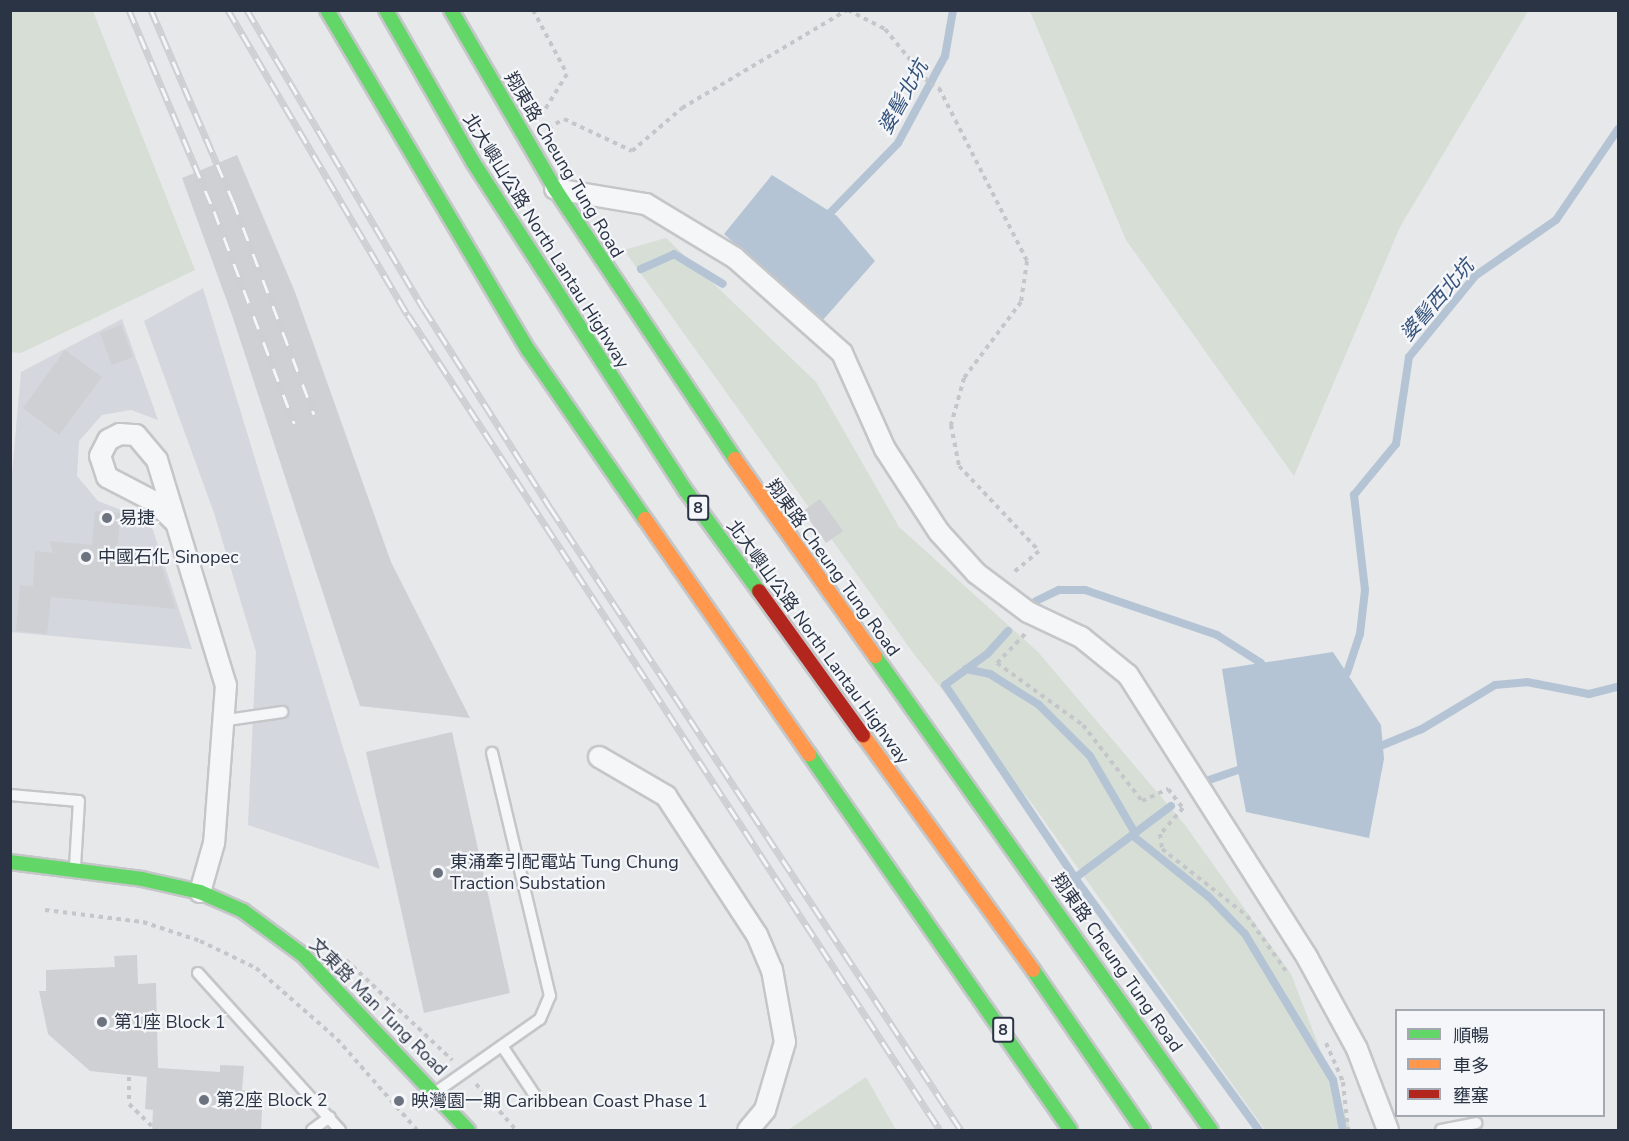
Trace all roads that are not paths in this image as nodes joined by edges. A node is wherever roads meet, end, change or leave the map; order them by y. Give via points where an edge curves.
1 (327, 10) edge
2 (386, 10) edge
3 (451, 10) edge
4 (555, 189) junction
5 (174, 521) junction
6 (282, 712) dead end
7 (227, 720) junction
8 (492, 753) dead end
9 (599, 757) dead end
10 (10, 795) edge
11 (10, 862) edge
12 (75, 867) junction
13 (200, 892) junction
14 (198, 973) dead end
15 (502, 1046) junction
16 (436, 1092) junction
17 (536, 1097) dead end
18 (330, 1117) junction
19 (1476, 1123) dead end
20 (312, 1131) edge
21 (340, 1131) edge
22 (468, 1131) edge
23 (748, 1131) edge
24 (1070, 1131) edge
25 (1143, 1131) edge
26 (1211, 1131) edge
27 (1388, 1131) edge
28 (1441, 1131) edge

1 - 24 main road, 8 via 447,221 541,369
2 - 25 main road, 北大嶼山公路 North Lantau Highway / 8 via 473,162 686,490
3 - 4 main road, 翔東路 Cheung Tung Road
4 - 26 main road, 翔東路 Cheung Tung Road via 732,458
4 - 27 street via 646,204 735,258 842,353 885,449 939,532 1028,612 1081,636 1128,675 1308,959 1357,1049
5 - 5 street via 155,502 107,477 100,456 108,440 131,434 150,448
5 - 7 street via 226,685
6 - 7 lane
7 - 13 street via 214,843
8 - 15 lane via 550,996 540,1019
9 - 23 street via 666,796 757,935 772,970 785,1042 768,1101
10 - 12 lane via 80,801
11 - 12 main road, 文東路 Man Tung Road
12 - 13 main road, 文東路 Man Tung Road
13 - 16 main road, 文東路 Man Tung Road via 243,910 303,955
14 - 18 lane
15 - 16 lane
15 - 17 lane
16 - 22 main road, 文東路 Man Tung Road
18 - 20 lane
18 - 21 lane
19 - 28 lane

